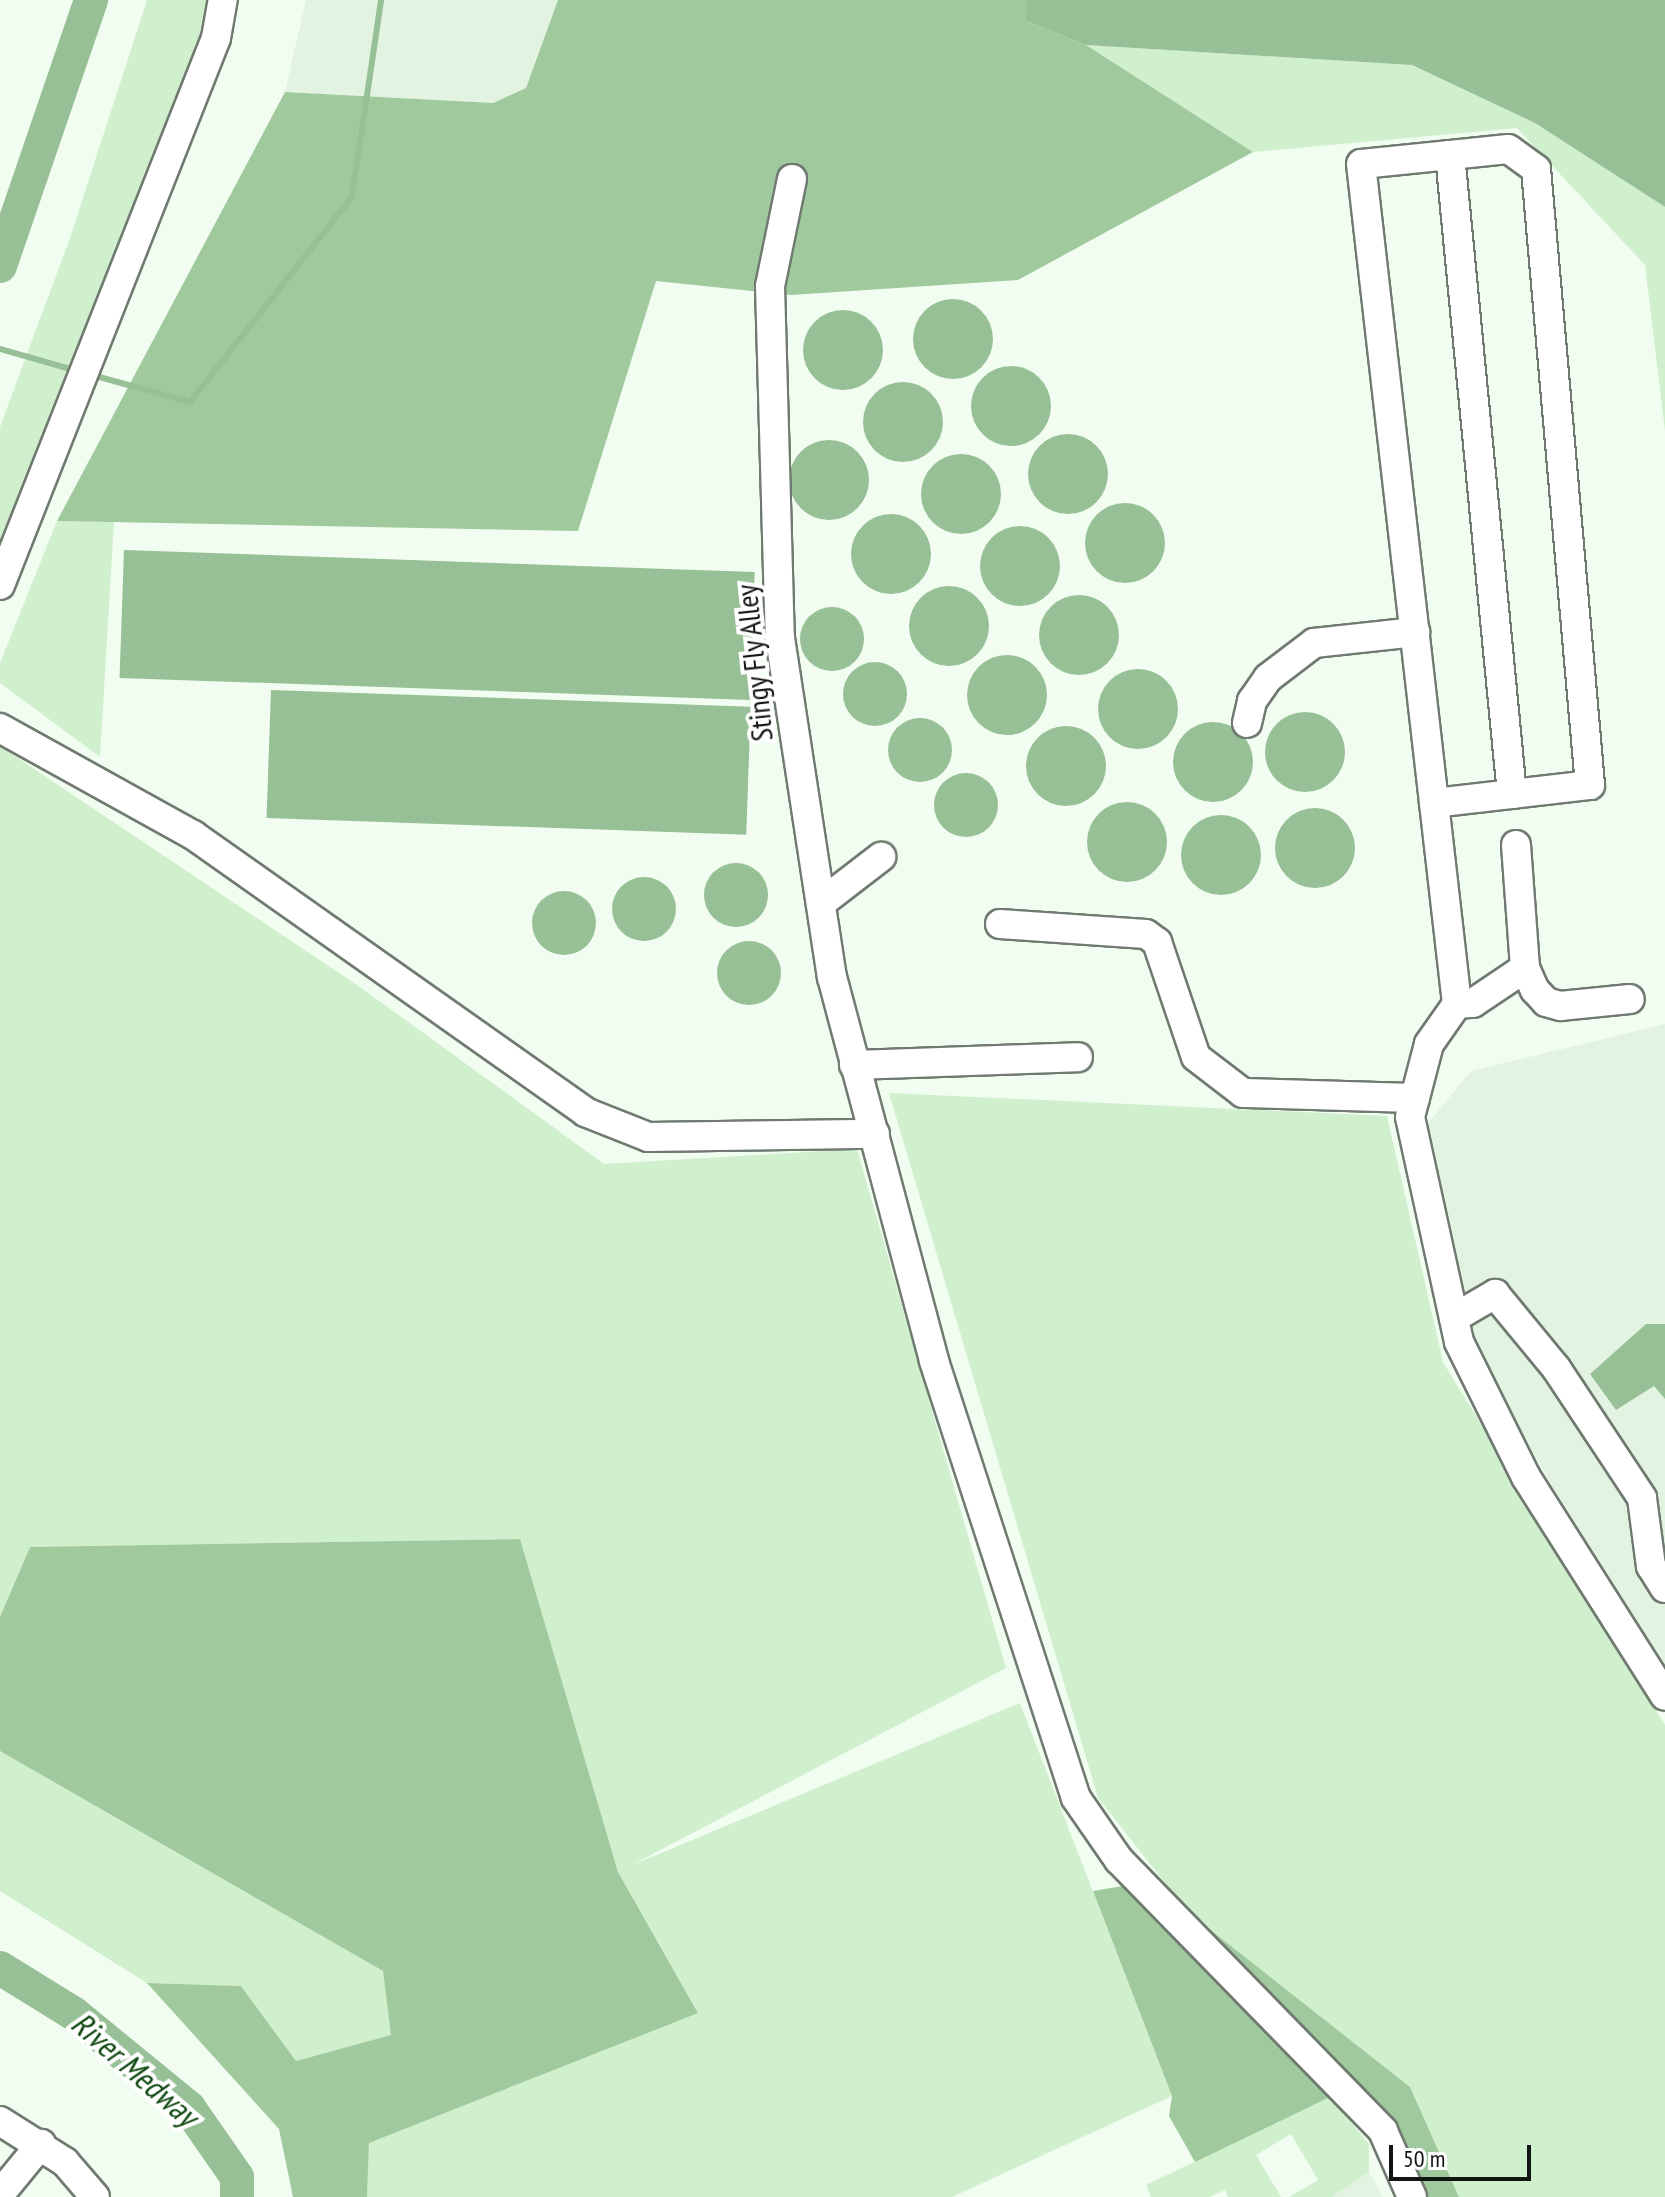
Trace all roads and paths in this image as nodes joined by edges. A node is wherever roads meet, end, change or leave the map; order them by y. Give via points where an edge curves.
1 (223, 0) edge
2 (1450, 155) junction
3 (792, 179) dead end
4 (0, 585) edge
5 (1415, 632) junction
6 (1247, 723) dead end
7 (0, 728) edge
8 (1512, 794) junction
9 (1434, 803) junction
10 (1516, 845) dead end
11 (881, 857) dead end
12 (821, 903) junction
13 (1000, 924) dead end
14 (1525, 968) junction
15 (1630, 999) dead end
16 (1457, 1004) junction
17 (1078, 1057) dead end
18 (854, 1065) junction
19 (1415, 1098) junction
20 (875, 1134) junction
21 (1454, 1318) junction
22 (1665, 1588) edge
23 (1665, 1696) edge
24 (0, 2121) edge
25 (41, 2144) junction
26 (0, 2194) edge
27 (95, 2197) edge
28 (1412, 2197) edge

1 - 4 lane via 216,38
2 - 5 lane via 1361,164
2 - 8 lane
2 - 8 lane via 1508,149 1536,169 1590,785
3 - 12 lane, Stingy Fly Alley via 770,286 780,638
5 - 6 lane via 1314,643 1268,678 1252,701
5 - 9 lane
7 - 20 lane via 193,835 585,1112 648,1137
8 - 9 lane
9 - 16 lane
10 - 14 lane
11 - 12 lane
12 - 18 lane, Stingy Fly Alley
13 - 19 lane via 1146,934 1157,942 1196,1057 1243,1093
14 - 15 lane via 1546,1002 1560,1006
14 - 16 lane via 1473,1003
16 - 19 lane via 1429,1044
17 - 18 lane
18 - 20 lane, Stingy Fly Alley
19 - 21 lane via 1410,1117
20 - 28 lane, Stingy Fly Alley via 934,1361 1076,1798 1119,1860 1383,2131
21 - 22 lane via 1495,1294 1556,1368 1642,1498 1651,1566
21 - 23 lane via 1459,1342 1526,1477
24 - 25 lane
25 - 26 lane
25 - 27 lane

